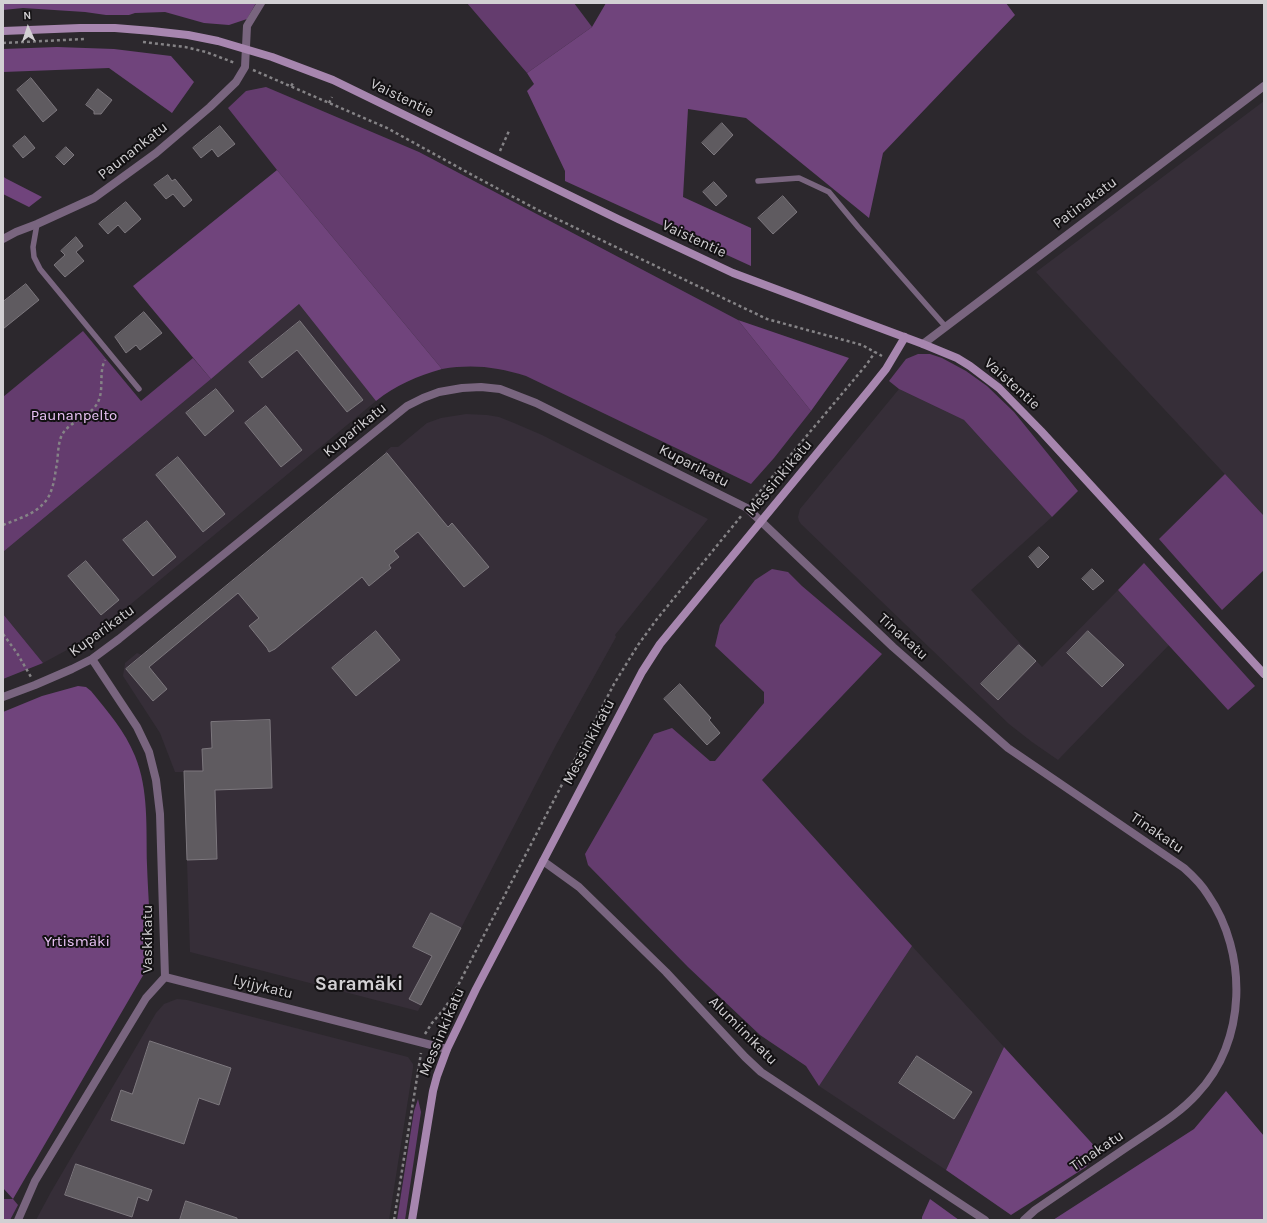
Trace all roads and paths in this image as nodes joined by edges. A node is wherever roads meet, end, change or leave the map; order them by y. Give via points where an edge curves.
1 (261, 3) edge
2 (3, 31) edge
3 (85, 39) dead end
4 (143, 42) dead end
5 (3, 43) edge
6 (245, 49) junction
7 (245, 67) junction
8 (294, 82) dead end
9 (291, 86) junction
10 (1264, 86) edge
11 (332, 97) dead end
12 (329, 103) junction
13 (509, 131) dead end
14 (496, 160) junction
15 (758, 181) dead end
16 (37, 224) junction
17 (3, 239) edge
18 (945, 326) junction
19 (905, 337) junction
20 (923, 344) junction
21 (109, 354) junction
22 (891, 360) junction
23 (139, 389) dead end
24 (761, 521) junction
25 (3, 525) edge
26 (3, 634) edge
27 (92, 659) junction
28 (1264, 674) edge
29 (35, 685) junction
30 (3, 696) edge
31 (543, 861) junction
32 (165, 977) junction
33 (447, 1049) junction
34 (18, 1220) edge
35 (412, 1220) edge
36 (985, 1220) edge
37 (1024, 1220) edge

1 - 6 street via 248,26
2 - 6 street, Vaistentie via 80,28 144,30 188,35
3 - 5 path
4 - 7 path via 206,52
6 - 7 street
6 - 14 street, Vaistentie via 333,80
7 - 9 path
7 - 16 street, Paunankatu via 226,92 156,153 94,198
8 - 9 path
9 - 12 path
10 - 18 street, Patinakatu
11 - 12 path
12 - 22 path via 387,128 536,209 767,319 862,346
13 - 14 path
14 - 19 street, Vaistentie via 733,273
15 - 18 lane via 799,178 829,192
16 - 17 street, Paunankatu
16 - 21 lane via 33,247 34,257 40,269
18 - 20 street, Patinakatu
19 - 20 street, Vaistentie
19 - 22 street, Messinkikatu
20 - 28 street, Vaistentie via 957,358 999,388
21 - 23 lane
21 - 25 path via 101,371 101,389 97,403 61,436 50,494 36,510
22 - 24 street, Messinkikatu
24 - 27 street, Kuparikatu via 747,508 519,396 500,389 481,388 439,392 407,406
24 - 31 street, Messinkikatu via 660,644 642,672
24 - 37 street, Tinakatu via 893,647 1008,748 1184,868 1208,894 1224,926 1235,962 1236,998 1230,1034 1217,1066 1208,1080 1198,1094 1172,1117
26 - 29 path
27 - 29 street, Kuparikatu
27 - 32 street, Vaskikatu via 137,728 149,752 156,780 160,814
29 - 30 street, Kuparikatu
31 - 33 street, Messinkikatu
31 - 36 street, Alumiinikatu via 579,887 666,972 761,1072
32 - 33 street, Lyijykatu
32 - 34 street, Vaskikatu via 146,998 35,1181
33 - 35 street, Messinkikatu via 433,1091

